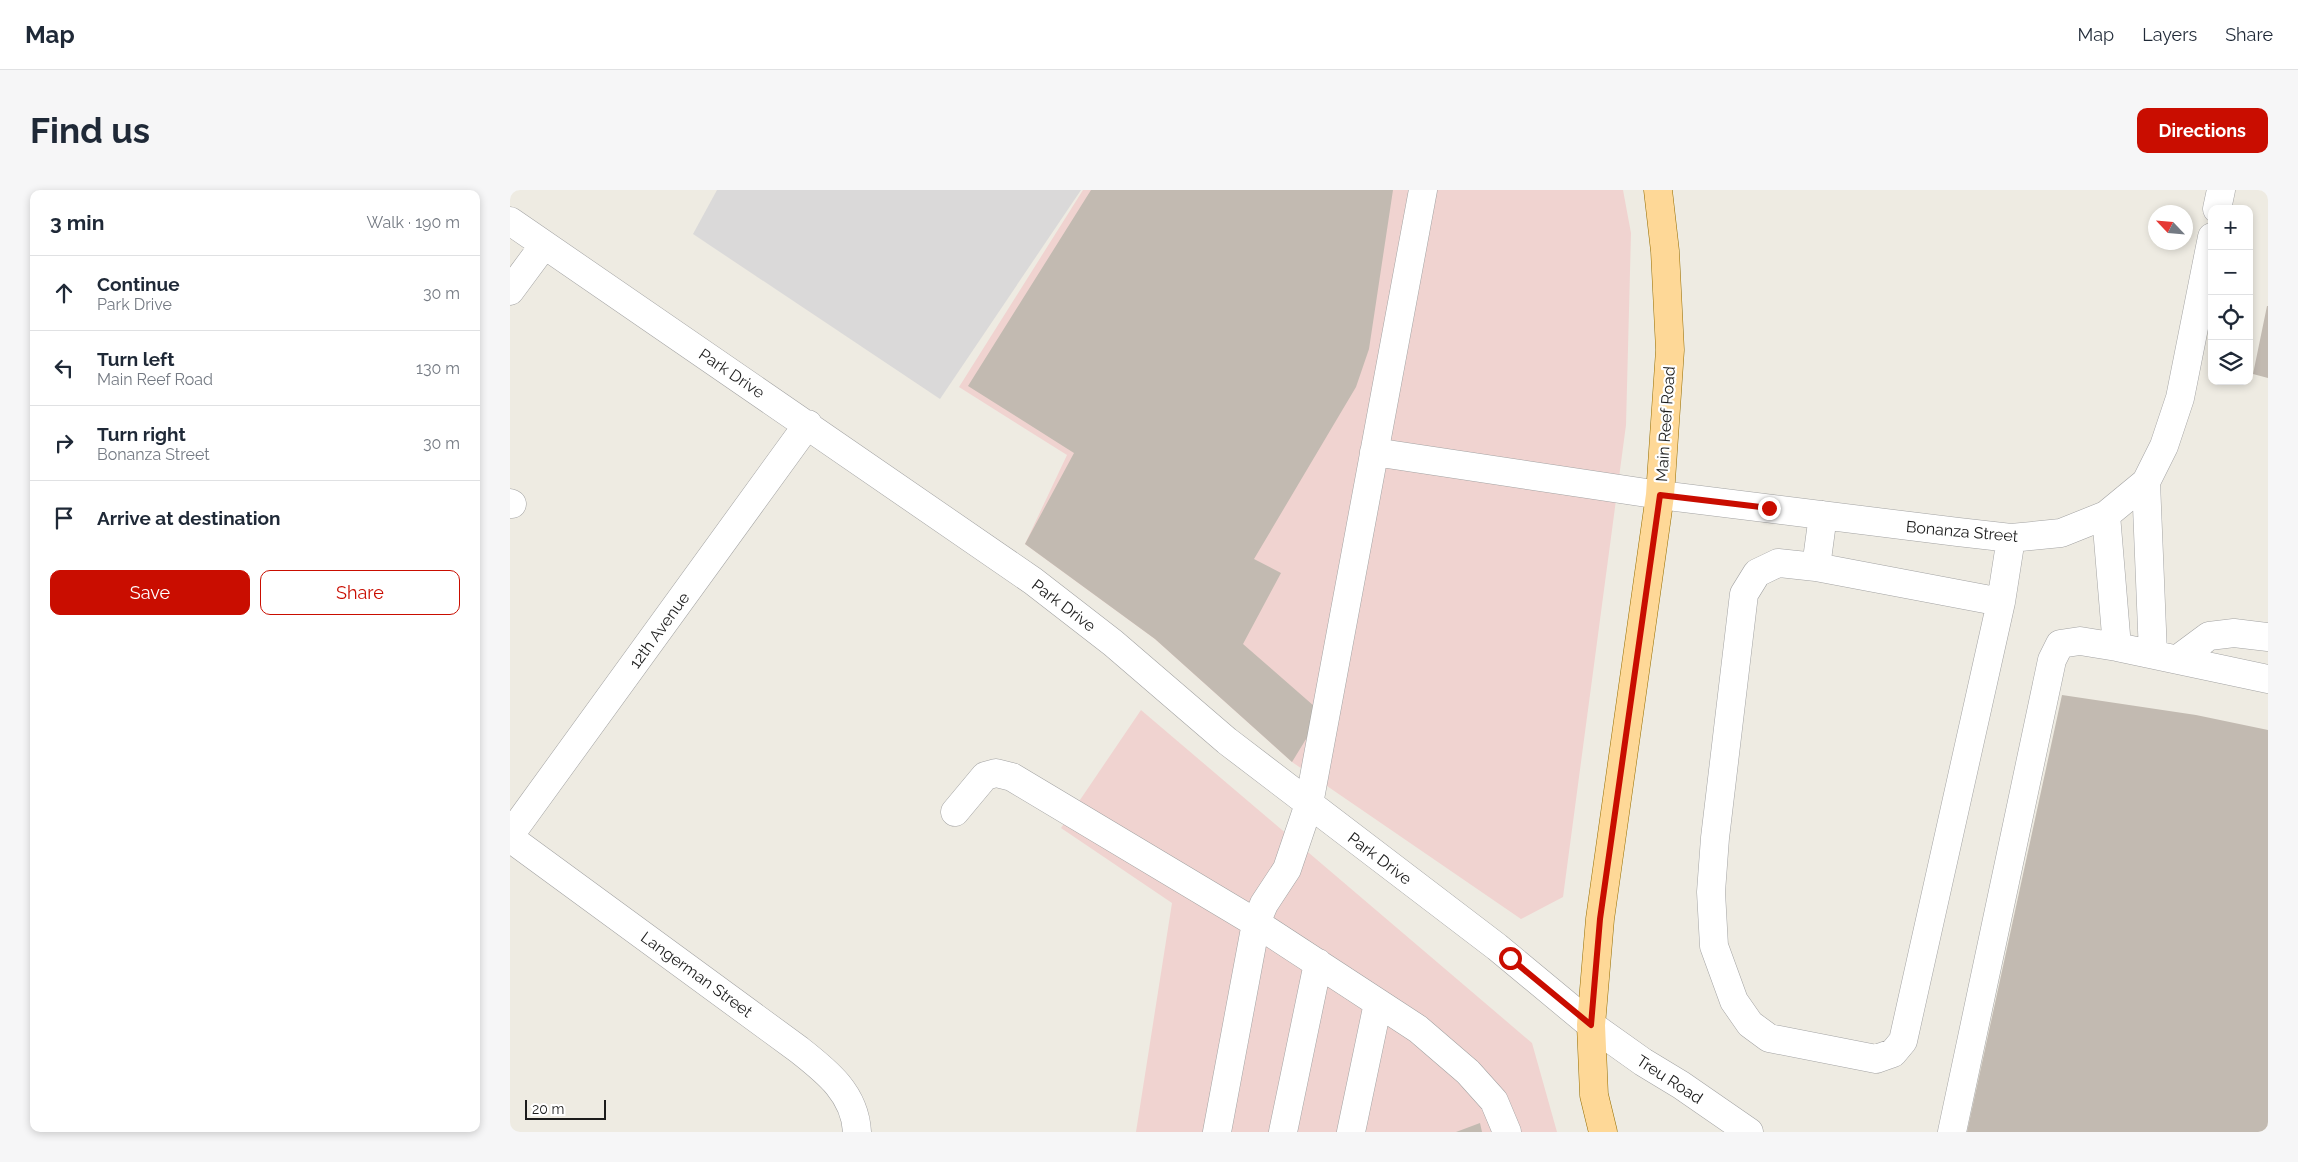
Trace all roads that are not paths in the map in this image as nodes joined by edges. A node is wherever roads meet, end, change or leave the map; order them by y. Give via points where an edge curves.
1 (1422, 190) edge
2 (1658, 190) edge
3 (2221, 190) edge
4 (2218, 205) edge
5 (511, 213) edge
6 (544, 244) junction
7 (2209, 250) edge
8 (510, 291) edge
9 (808, 424) junction
10 (1374, 452) junction
11 (2146, 482) junction
12 (1660, 495) junction
13 (1823, 515) junction
14 (2106, 515) junction
15 (2011, 538) junction
16 (1816, 567) junction
17 (2001, 602) junction
18 (2268, 637) edge
19 (2117, 647) junction
20 (2165, 656) junction
21 (2268, 679) edge
22 (1309, 804) junction
23 (955, 812) dead end
24 (510, 836) edge
25 (1256, 923) junction
26 (1318, 963) junction
27 (1378, 1003) junction
28 (1591, 1025) junction
29 (857, 1132) edge
30 (1217, 1132) edge
31 (1283, 1132) edge
32 (1351, 1132) edge
33 (1507, 1132) edge
34 (1602, 1132) edge
35 (1749, 1132) edge
36 (1952, 1132) edge

1 - 10 street
2 - 12 main road, Main Reef Road via 1670,350
3 - 4 street
5 - 6 street, Park Drive
6 - 8 street
6 - 9 street, Park Drive
7 - 11 street, Bonanza Street via 2180,398 2164,446
9 - 22 street, Park Drive via 1047,592 1114,643 1227,741
9 - 24 street, 12th Avenue
10 - 12 street, Bonanza Street
10 - 22 street
11 - 14 street, Bonanza Street
11 - 20 street
12 - 13 street, Bonanza Street
12 - 28 main road, Main Reef Road via 1600,919
13 - 15 street, Bonanza Street
13 - 16 street
14 - 15 street, Bonanza Street via 2061,533
14 - 19 street
15 - 17 street
16 - 17 street
16 - 17 street via 1778,563 1757,573 1744,594 1715,838 1711,892 1714,946 1734,1001 1750,1024 1769,1038 1876,1059 1893,1053 1903,1041
18 - 20 street via 2234,633 2210,636
19 - 20 street
19 - 36 street via 2080,641 2060,644 2052,660
20 - 21 street
22 - 25 street via 1287,869 1264,904
22 - 28 street, Park Drive via 1497,947
23 - 25 street via 985,776 996,773 1012,777
24 - 29 street, Langerman Street via 834,1078 847,1098
25 - 26 street
25 - 30 street
26 - 27 street
26 - 31 street
27 - 32 street
27 - 33 street via 1418,1029 1468,1072 1494,1101
28 - 34 main road, Main Reef Road via 1594,1095
28 - 35 street, Treu Road

